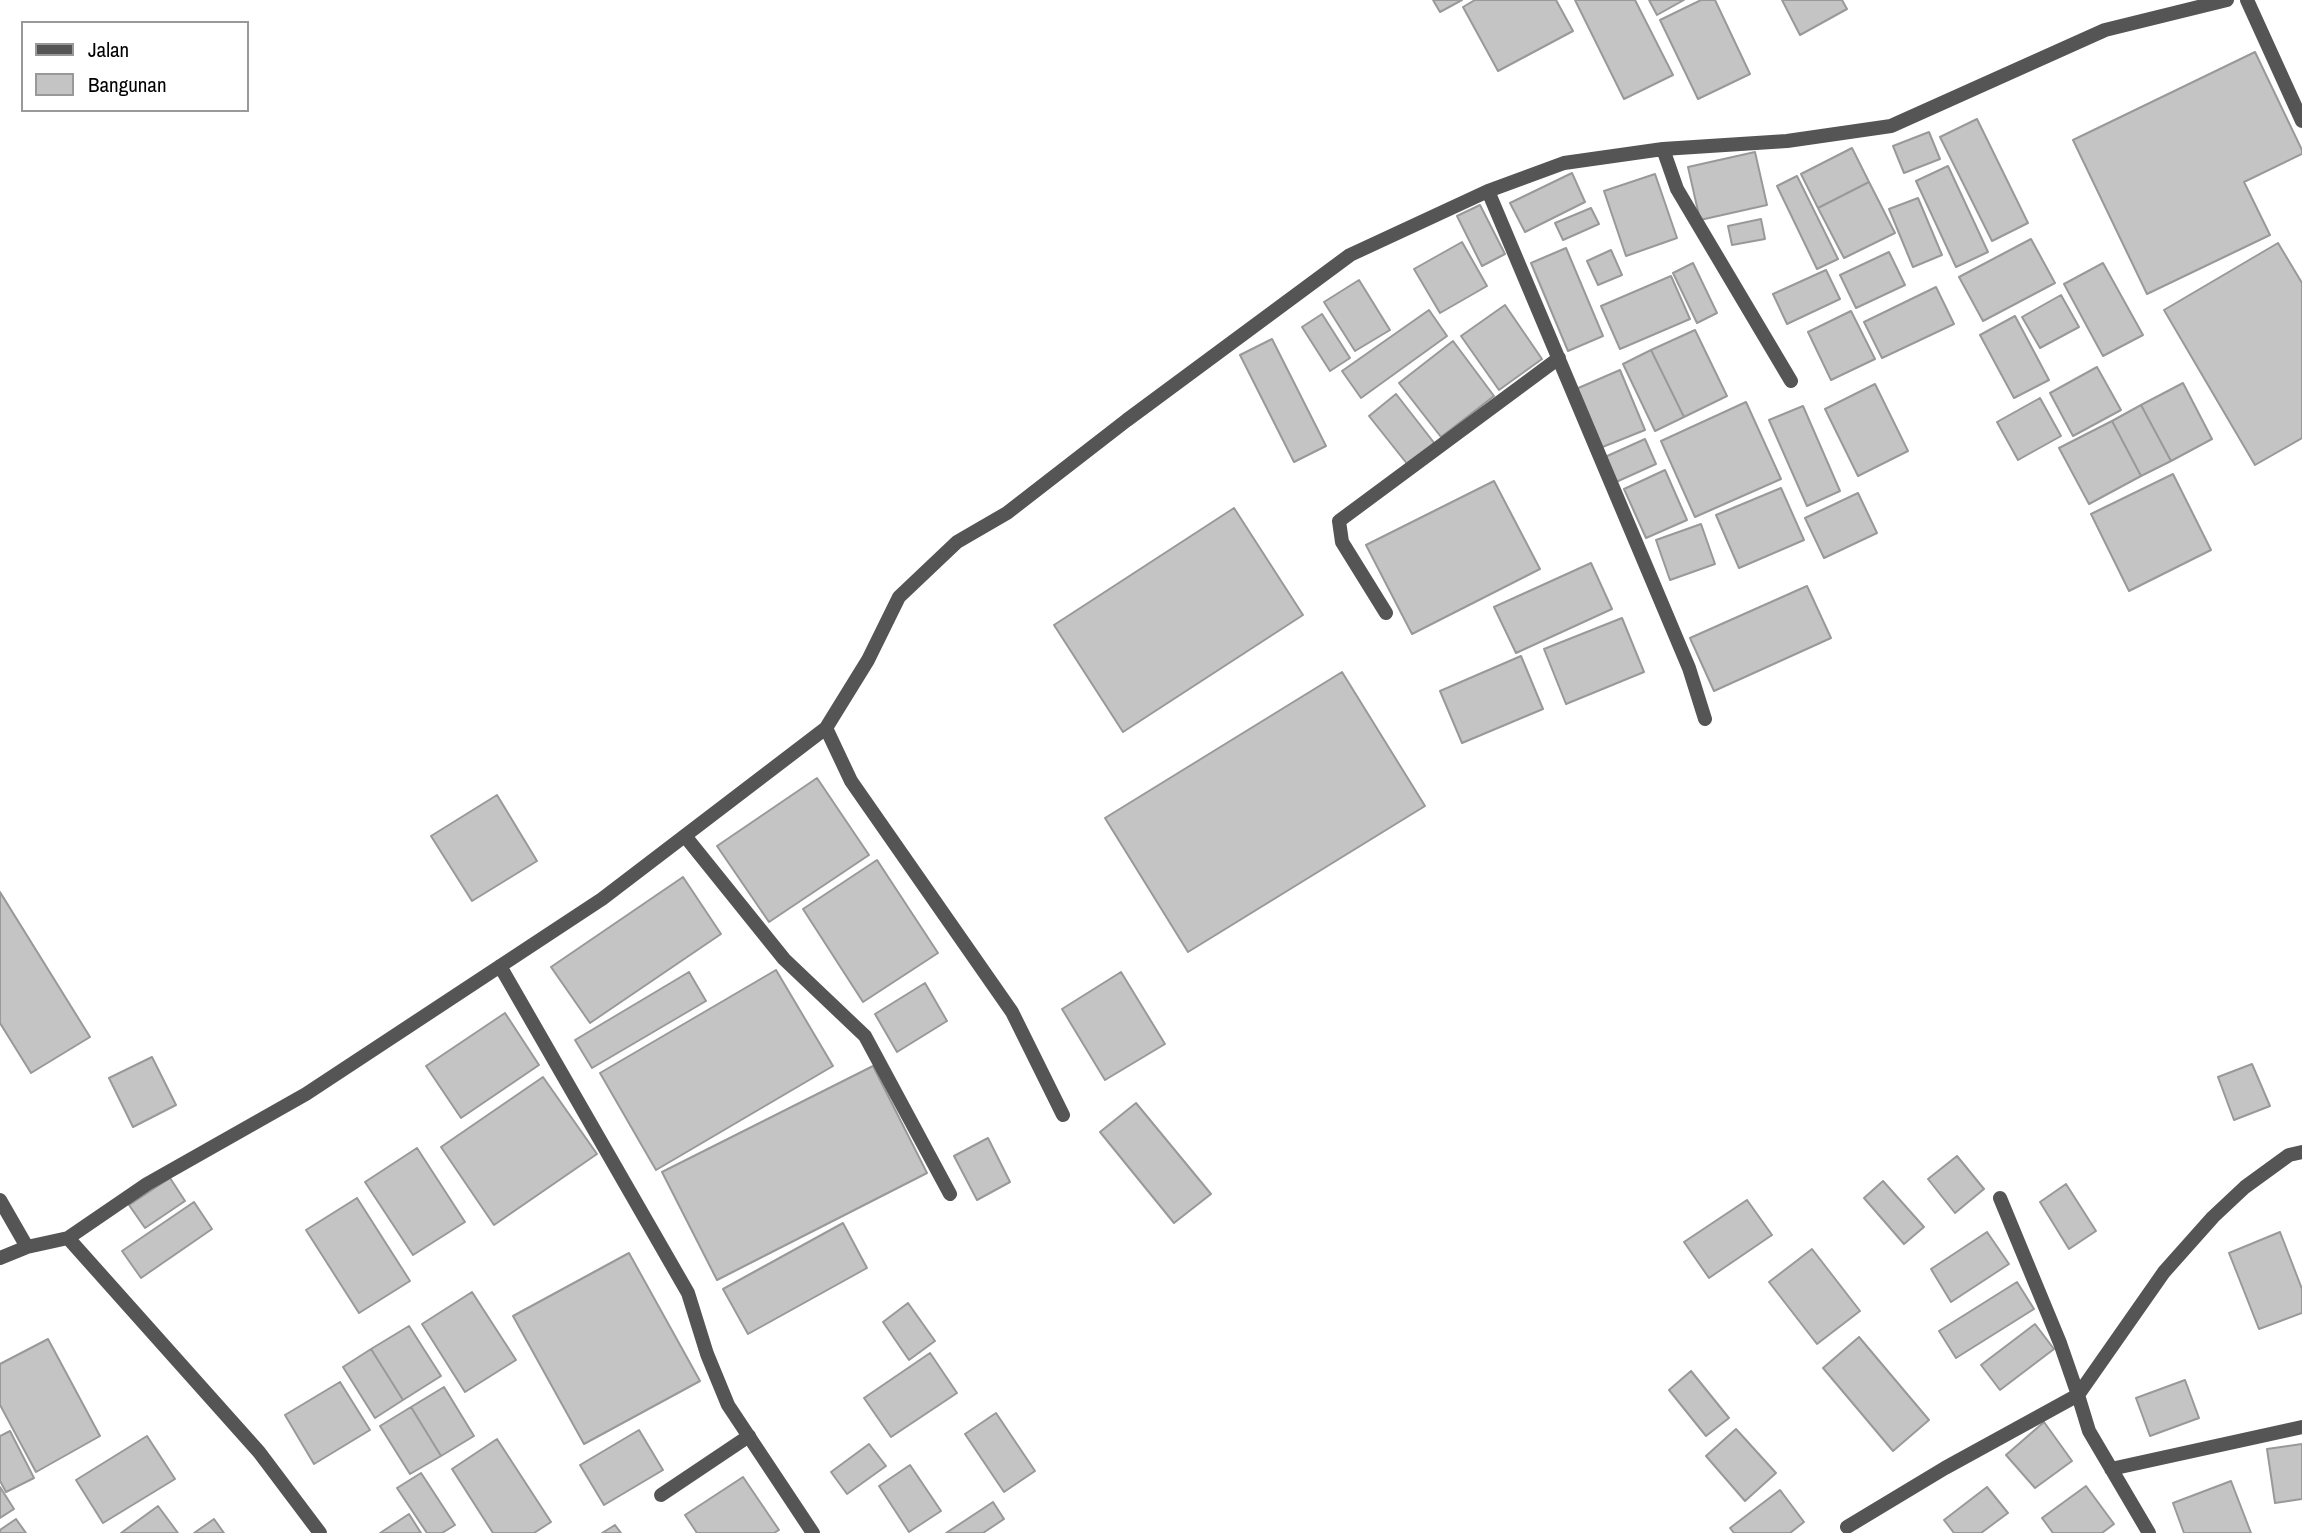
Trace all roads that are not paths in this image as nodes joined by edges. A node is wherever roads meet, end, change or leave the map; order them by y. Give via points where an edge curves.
1 (2227, 0) edge
2 (2247, 0) edge
3 (2302, 121) edge
4 (1663, 149) junction
5 (1488, 191) junction
6 (1559, 358) junction
7 (1791, 381) dead end
8 (1386, 613) dead end
9 (1705, 719) dead end
10 (826, 728) junction
11 (685, 836) junction
12 (500, 966) junction
13 (1063, 1115) dead end
14 (2302, 1152) edge
15 (950, 1194) dead end
16 (2000, 1198) dead end
17 (0, 1200) edge
18 (68, 1238) junction
19 (27, 1247) junction
20 (0, 1258) edge
21 (2078, 1395) junction
22 (2302, 1427) edge
23 (749, 1436) junction
24 (2111, 1469) junction
25 (661, 1495) dead end
26 (1847, 1527) dead end
27 (320, 1533) edge
28 (813, 1533) edge
29 (2149, 1533) edge

1 - 4 street via 2105,30 1891,126 1787,141
2 - 3 street
4 - 5 street via 1564,163
4 - 7 street via 1676,189
5 - 6 street
5 - 10 street via 1350,256 1007,513 957,542 898,597 868,660
6 - 8 street via 1339,521 1342,542
6 - 9 street via 1689,668
10 - 11 street
10 - 13 street via 851,781 1012,1012
11 - 12 street via 602,899
11 - 15 street via 784,959 865,1036
12 - 18 street via 306,1094 147,1184
12 - 23 street via 688,1293 707,1354 729,1405
14 - 21 street via 2289,1155 2245,1186 2213,1217 2164,1272
16 - 21 street
17 - 19 street
18 - 19 street
18 - 27 street via 259,1452
19 - 20 street
21 - 24 street via 2089,1431
21 - 26 street
22 - 24 street
23 - 25 street
23 - 28 street
24 - 29 street

